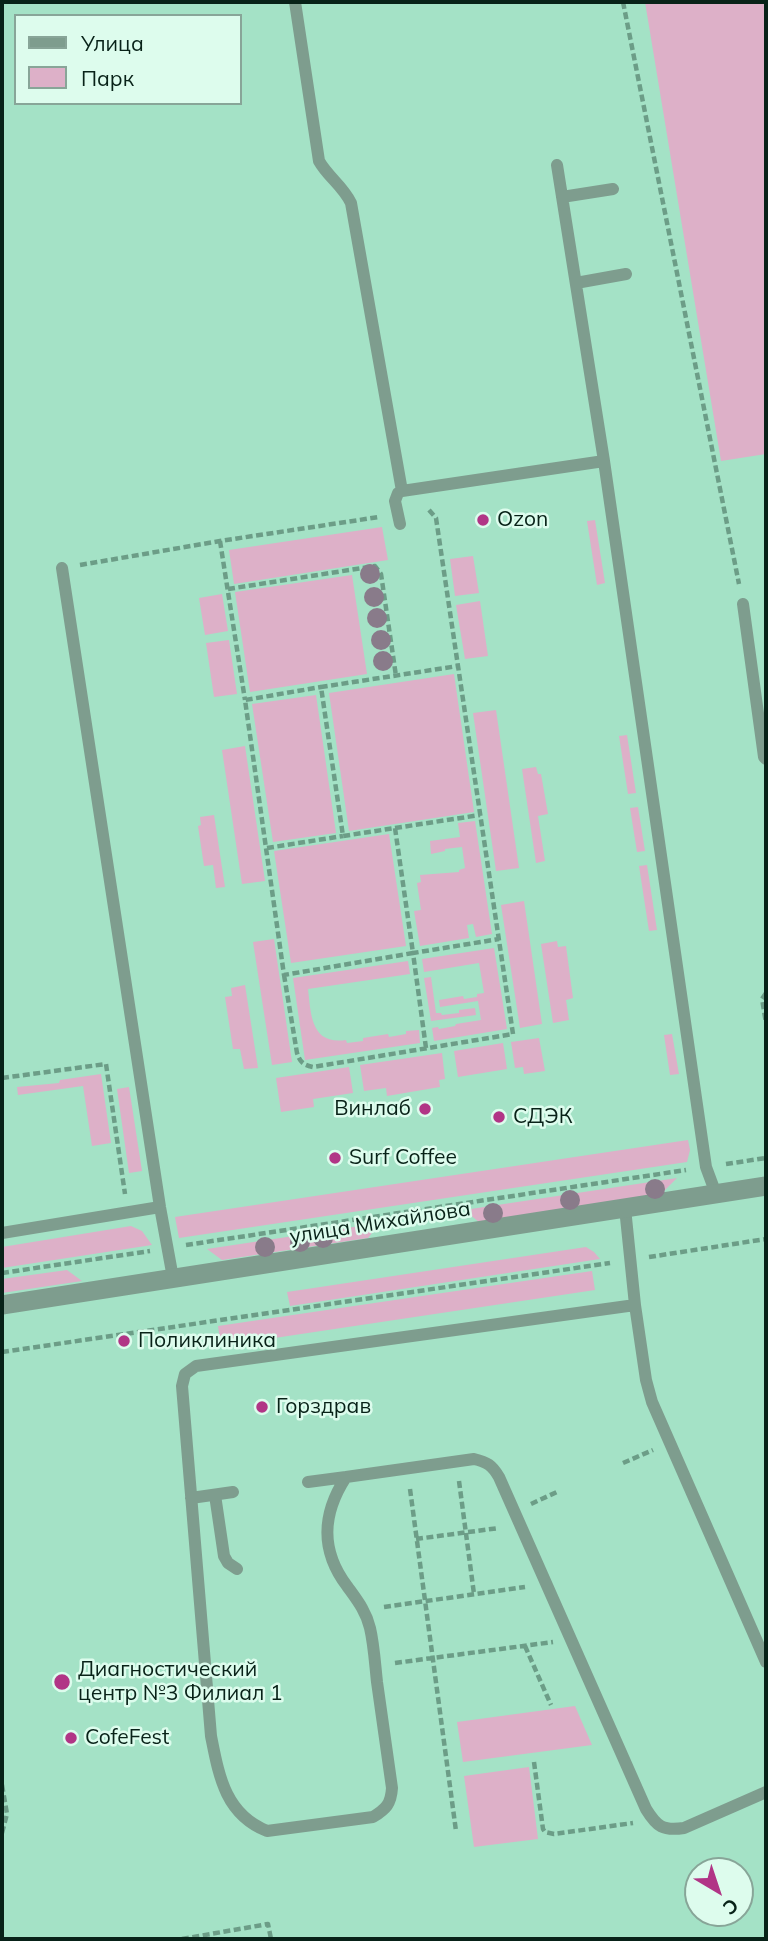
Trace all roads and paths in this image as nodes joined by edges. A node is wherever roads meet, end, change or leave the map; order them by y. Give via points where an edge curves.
1 (295, 2) edge
2 (623, 2) edge
3 (557, 165) dead end
4 (613, 189) dead end
5 (562, 197) junction
6 (626, 274) dead end
7 (576, 283) junction
8 (604, 461) junction
9 (426, 488) junction
10 (402, 491) junction
11 (429, 510) junction
12 (399, 519) junction
13 (220, 541) junction
14 (62, 568) joint
15 (228, 589) junction
16 (743, 604) joint
17 (458, 666) junction
18 (396, 676) junction
19 (321, 687) junction
20 (245, 700) junction
21 (766, 759) edge
22 (480, 815) junction
23 (394, 828) junction
24 (343, 836) junction
25 (267, 848) junction
26 (499, 939) junction
27 (413, 953) junction
28 (284, 975) junction
29 (766, 993) edge
30 (766, 1023) edge
31 (426, 1048) junction
32 (2, 1078) edge
33 (766, 1158) edge
34 (706, 1167) junction
35 (766, 1186) edge
36 (716, 1194) junction
37 (160, 1207) junction
38 (625, 1208) junction
39 (128, 1212) junction
40 (2, 1233) edge
41 (766, 1239) edge
42 (167, 1248) junction
43 (632, 1260) junction
44 (2, 1273) edge
45 (173, 1279) junction
46 (635, 1305) junction
47 (2, 1306) edge
48 (2, 1352) edge
49 (670, 1443) junction
50 (456, 1462) junction
51 (623, 1463) dead end
52 (407, 1468) junction
53 (346, 1477) junction
54 (309, 1482) dead end
55 (559, 1491) dead end
56 (233, 1492) dead end
57 (215, 1495) junction
58 (191, 1498) junction
59 (514, 1511) junction
60 (520, 1525) junction
61 (466, 1532) junction
62 (416, 1539) junction
63 (237, 1569) dead end
64 (547, 1584) junction
65 (474, 1594) junction
66 (425, 1601) junction
67 (363, 1609) junction
68 (571, 1640) junction
69 (525, 1646) junction
70 (433, 1658) junction
71 (766, 1662) edge
72 (375, 1666) junction
73 (551, 1705) dead end
74 (534, 1762) dead end
75 (2, 1785) edge
76 (766, 1792) edge
77 (653, 1820) junction
78 (456, 1831) dead end
79 (2, 1833) edge
80 (182, 1939) edge
81 (271, 1939) edge

1 - 10 lane via 319,160 351,203
2 - 16 path
3 - 5 lane
4 - 5 lane
5 - 7 lane
6 - 7 lane
7 - 8 lane
8 - 9 lane
8 - 34 lane
9 - 10 lane
9 - 11 path
10 - 12 lane via 395,501
11 - 12 path
11 - 17 path via 436,518
12 - 13 path
13 - 14 path
13 - 15 path
14 - 37 lane
15 - 18 path via 375,566 382,574
15 - 20 path
16 - 21 lane
17 - 18 path
17 - 22 path
18 - 19 path
19 - 20 path
19 - 24 path
20 - 25 path
22 - 23 path
22 - 26 path
23 - 24 path
23 - 27 path
24 - 25 path
25 - 28 path
26 - 27 path
26 - 31 path via 513,1034
27 - 28 path
27 - 31 path
28 - 31 path via 296,1053 305,1066
29 - 30 path via 762,999
32 - 39 path via 106,1064
33 - 34 path
34 - 36 lane
34 - 42 path
35 - 36 street, улица Михайлова
36 - 38 street, улица Михайлова
37 - 39 lane
37 - 42 lane
38 - 43 lane
38 - 45 street, улица Михайлова
39 - 40 lane
41 - 43 path
42 - 44 path
42 - 45 lane
43 - 46 lane
43 - 48 path
45 - 47 street, улица Михайлова
46 - 49 lane via 648,1387
46 - 58 lane via 196,1366 185,1374 182,1386
49 - 51 path
49 - 71 lane
50 - 52 lane
50 - 59 lane via 485,1461 493,1466
50 - 61 path
52 - 53 lane
52 - 62 path
53 - 54 lane
53 - 67 lane via 329,1512 329,1551 335,1569
55 - 59 path
56 - 57 lane
57 - 58 lane
57 - 63 lane via 224,1556
58 - 72 lane via 211,1736 233,1806 254,1826 267,1831 373,1816 386,1809 392,1788
59 - 60 lane
60 - 61 path
60 - 64 lane
61 - 62 path
61 - 65 path
62 - 66 path
64 - 65 path
64 - 68 lane
65 - 66 path
66 - 67 path
66 - 70 path
67 - 72 lane
68 - 69 path
68 - 77 lane
69 - 70 path
69 - 73 path
70 - 72 path
70 - 78 path
74 - 77 path via 545,1832
75 - 79 path via 7,1814
76 - 77 lane via 684,1828 663,1828
80 - 81 path via 268,1924

